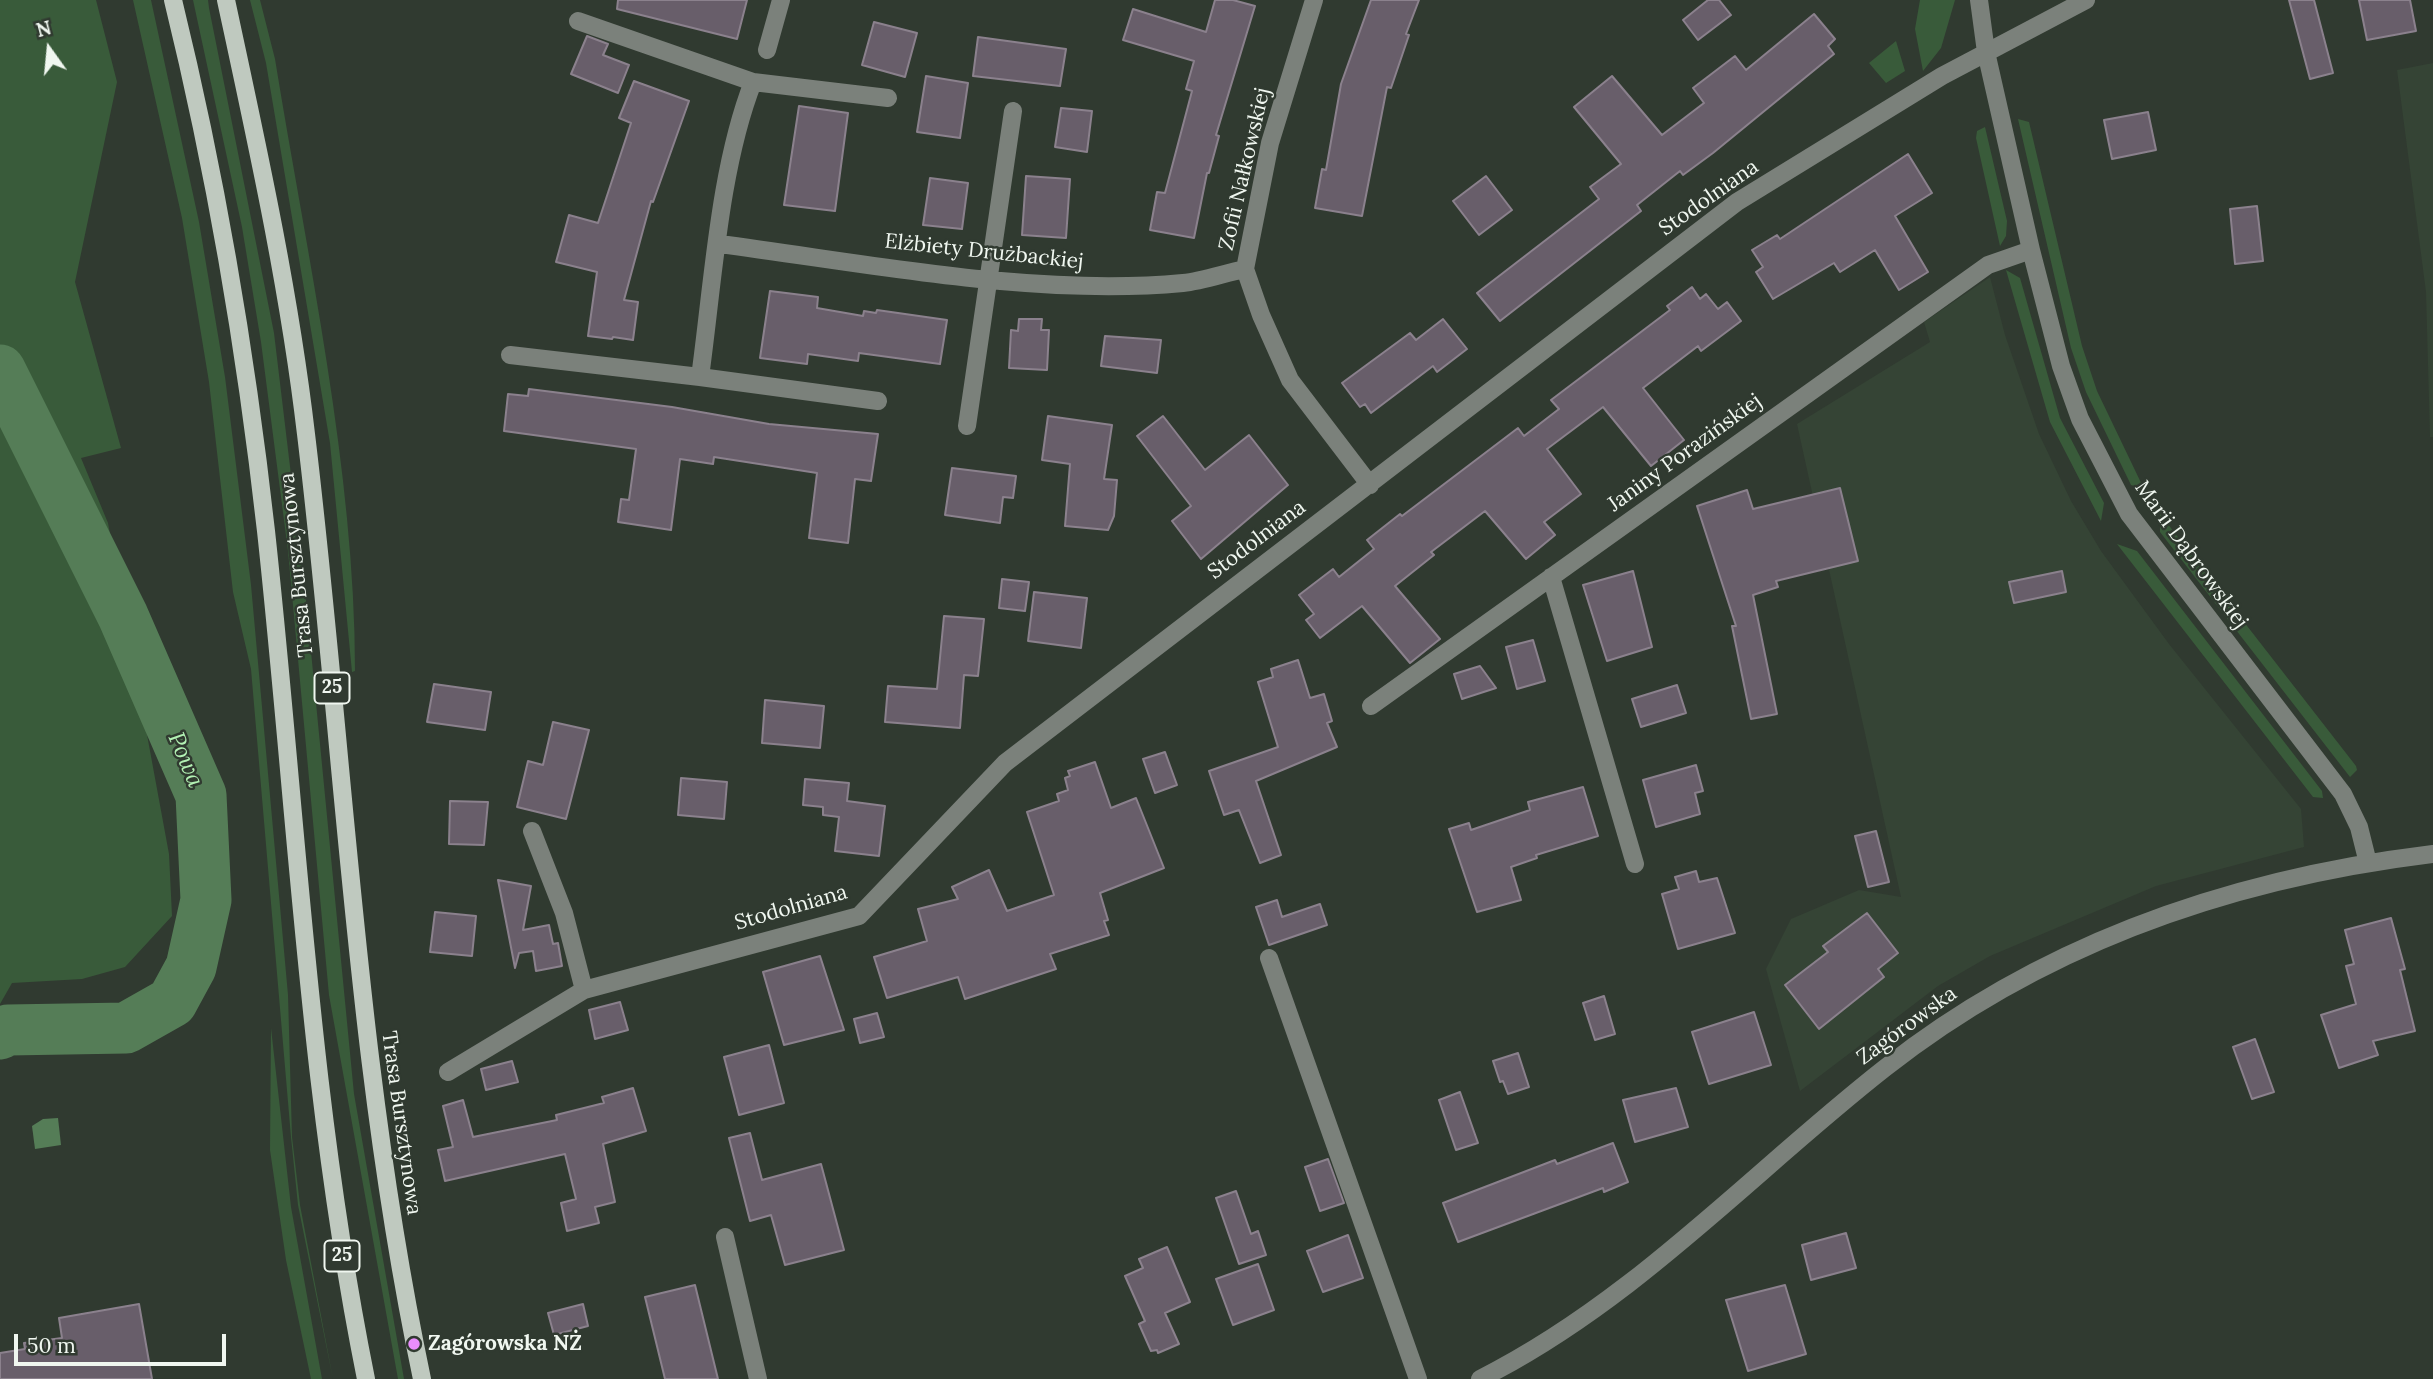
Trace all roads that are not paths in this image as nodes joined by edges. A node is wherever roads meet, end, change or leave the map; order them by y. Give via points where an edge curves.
1 (173, 0) edge
2 (226, 0) edge
3 (781, 0) edge
4 (1314, 0) edge
5 (1979, 0) edge
6 (2086, 0) edge
7 (578, 21) dead end
8 (767, 50) dead end
9 (1986, 51) junction
10 (753, 82) junction
11 (888, 98) dead end
12 (1013, 111) dead end
13 (719, 244) junction
14 (2031, 250) junction
15 (1245, 269) junction
16 (989, 278) junction
17 (510, 355) dead end
18 (700, 377) junction
19 (878, 401) dead end
20 (967, 426) dead end
21 (1370, 485) junction
22 (1551, 577) junction
23 (1371, 706) dead end
24 (532, 831) dead end
25 (2433, 854) edge
26 (2368, 863) junction
27 (1636, 864) dead end
28 (1269, 958) dead end
29 (584, 990) junction
30 (448, 1072) dead end
31 (725, 1237) dead end
32 (366, 1379) edge
33 (422, 1379) edge
34 (758, 1379) edge
35 (1418, 1379) edge
36 (1480, 1379) edge

1 - 32 main road, Trasa Bursztynowa / 25 via 221,223 251,405 323,1132
2 - 33 main road, Trasa Bursztynowa / 25 via 268,200 306,431 367,1053 388,1201
3 - 8 street
4 - 15 street, Zofii Nałkowskiej via 1270,144
5 - 9 street, Marii Dąbrowskiej
6 - 9 street, Stodolniana
7 - 10 street
9 - 14 street, Marii Dąbrowskiej
9 - 21 street, Stodolniana via 1737,202
10 - 11 street
10 - 13 street via 729,162
12 - 16 street
13 - 16 street, Elżbiety Drużbackiej
13 - 18 street
14 - 22 street, Janiny Porazińskiej via 1988,265
14 - 26 street, Marii Dąbrowskiej via 2061,366 2104,469 2158,555 2343,794 2359,827
15 - 16 street, Elżbiety Drużbackiej via 1185,283 1098,286
15 - 21 street, Zofii Nałkowskiej via 1290,380
16 - 20 street
17 - 18 street
18 - 19 street
21 - 29 street, Stodolniana via 1005,763 859,916
22 - 23 street, Janiny Porazińskiej
22 - 27 street
24 - 29 street via 564,913
25 - 26 street, Zagórowska
26 - 36 street, Zagórowska via 2302,874 2195,904 2081,948 1993,994 1885,1068 1653,1266 1553,1337
28 - 35 street
29 - 30 street, Stodolniana
31 - 34 street

